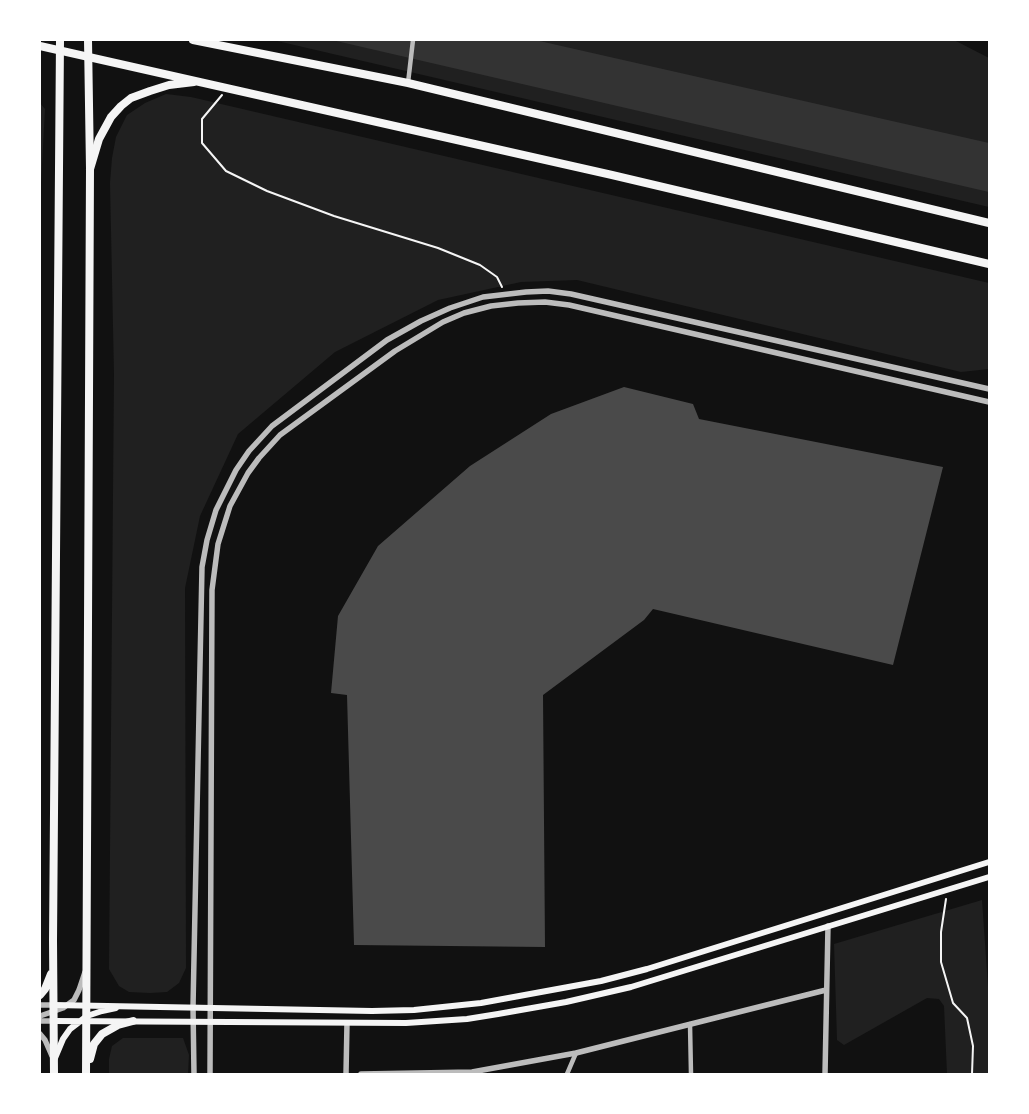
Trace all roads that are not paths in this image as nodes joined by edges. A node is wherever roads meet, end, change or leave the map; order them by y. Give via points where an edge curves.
1 (60, 40) edge
2 (88, 40) edge
3 (193, 40) edge
4 (412, 40) edge
5 (40, 46) edge
6 (59, 50) junction
7 (88, 57) junction
8 (203, 82) junction
9 (408, 83) junction
10 (90, 169) junction
11 (989, 223) edge
12 (989, 264) edge
13 (989, 389) edge
14 (989, 402) edge
15 (989, 862) edge
16 (989, 877) edge
17 (828, 926) junction
18 (88, 961) junction
19 (54, 963) junction
20 (826, 990) junction
21 (40, 995) edge
22 (40, 1005) edge
23 (67, 1005) junction
24 (88, 1005) junction
25 (135, 1006) junction
26 (193, 1007) junction
27 (54, 1008) junction
28 (210, 1008) junction
29 (40, 1016) edge
30 (85, 1020) junction
31 (40, 1021) edge
32 (54, 1021) junction
33 (133, 1021) junction
34 (194, 1021) junction
35 (210, 1022) junction
36 (347, 1023) junction
37 (690, 1024) junction
38 (40, 1034) edge
39 (576, 1053) junction
40 (54, 1060) junction
41 (436, 1073) edge
42 (54, 1074) edge
43 (86, 1074) edge
44 (194, 1074) edge
45 (210, 1074) edge
46 (346, 1074) edge
47 (361, 1074) edge
48 (567, 1074) edge
49 (691, 1074) edge
50 (825, 1074) edge

1 - 6 main road
2 - 7 main road
3 - 9 main road
4 - 9 street
5 - 6 main road
6 - 7 main road
6 - 19 main road
7 - 8 main road
7 - 10 main road
8 - 10 main road via 169,85 130,98 105,126
8 - 12 main road
9 - 11 main road
10 - 18 main road
13 - 26 street via 548,291 483,297 421,321 387,340 279,420 249,451 236,470 216,510 207,540 201,589
14 - 28 street via 569,305 518,302 464,313 443,322 395,351 280,435 248,473 230,506 212,590
15 - 28 main road via 647,969 537,994 481,1004 414,1010
16 - 17 main road
17 - 20 street
17 - 36 main road via 631,987 558,1004 467,1019
18 - 23 street via 79,990
18 - 24 main road
19 - 21 main road via 50,980
19 - 27 main road
20 - 37 street
20 - 50 street
22 - 27 street
23 - 24 main road
23 - 27 main road
24 - 25 main road
24 - 30 main road
25 - 26 main road
25 - 30 main road via 102,1011
26 - 28 main road
26 - 34 street
27 - 29 street
27 - 32 main road
28 - 35 street
30 - 32 main road
30 - 33 main road
30 - 40 main road via 66,1034
30 - 43 main road
31 - 32 street
32 - 40 main road
33 - 34 main road
33 - 43 main road via 98,1037
34 - 35 main road
34 - 44 street
35 - 36 main road
35 - 45 street
36 - 46 street
37 - 39 street
37 - 49 street
38 - 40 street
39 - 41 street via 472,1072
39 - 48 street
40 - 42 main road
41 - 47 street

